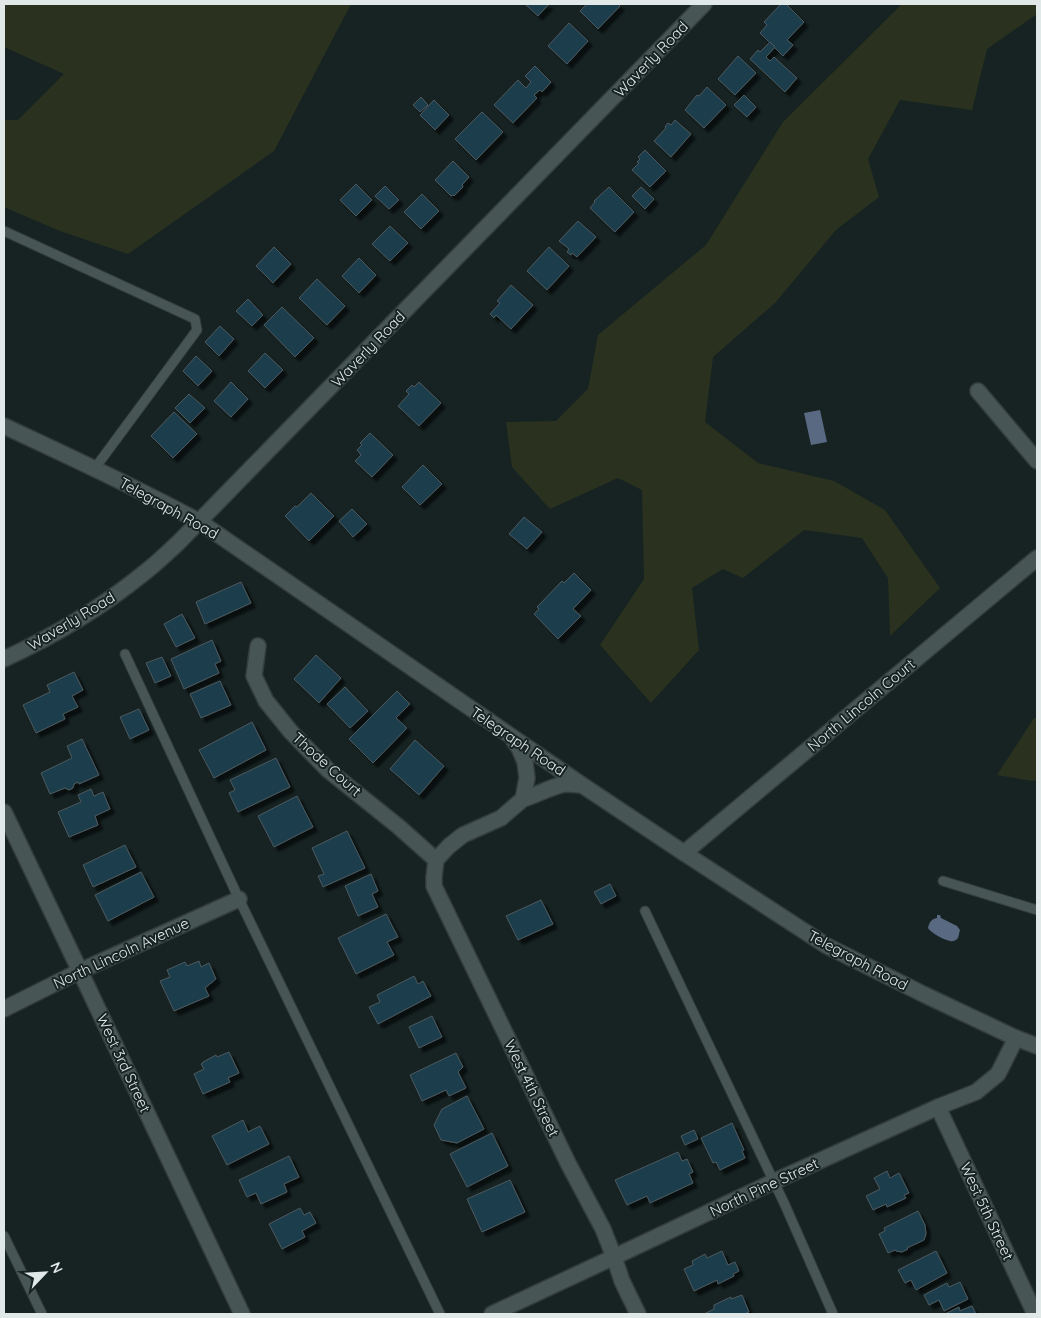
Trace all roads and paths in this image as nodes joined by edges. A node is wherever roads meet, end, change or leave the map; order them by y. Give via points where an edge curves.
1 (704, 4) edge
2 (4, 231) edge
3 (978, 391) dead end
4 (4, 426) edge
5 (1037, 461) edge
6 (95, 468) junction
7 (200, 522) junction
8 (1037, 558) edge
9 (258, 646) dead end
10 (125, 654) dead end
11 (4, 659) edge
12 (508, 734) junction
13 (582, 785) junction
14 (523, 799) junction
15 (4, 812) edge
16 (684, 853) junction
17 (436, 860) junction
18 (943, 881) dead end
19 (239, 899) junction
20 (1037, 910) edge
21 (646, 911) dead end
22 (80, 971) junction
23 (4, 1009) edge
24 (1016, 1038) junction
25 (1037, 1046) edge
26 (938, 1107) junction
27 (773, 1182) junction
28 (4, 1236) edge
29 (614, 1257) junction
30 (42, 1314) edge
31 (242, 1314) edge
32 (440, 1314) edge
33 (492, 1314) edge
34 (638, 1314) edge
35 (833, 1314) edge
36 (1035, 1314) edge

1 - 7 street, Waverly Road
2 - 6 lane via 195,319 197,330
3 - 5 street
4 - 6 street, Telegraph Road
6 - 7 street, Telegraph Road
7 - 11 street, Waverly Road via 144,573 102,605 42,641
7 - 12 street, Telegraph Road
8 - 16 street, North Lincoln Court
9 - 17 street, Thode Court via 254,676 266,701 290,732 328,770
10 - 19 lane
12 - 13 street, Telegraph Road
12 - 14 street via 525,762 527,778
13 - 14 street via 565,784
13 - 16 street, Telegraph Road
14 - 17 street via 501,818 463,835
15 - 22 street, West 3rd Street
16 - 24 street, Telegraph Road via 827,946
17 - 29 street, West 4th Street via 434,886
18 - 20 lane
19 - 22 street, North Lincoln Avenue
19 - 32 lane
21 - 27 lane
22 - 23 street, North Lincoln Avenue
22 - 31 street, West 3rd Street
24 - 25 street, Telegraph Road
24 - 26 street, North Pine Street via 998,1074 976,1092
26 - 27 street, North Pine Street
26 - 36 street, West 5th Street
27 - 29 street, North Pine Street
27 - 35 lane
28 - 30 lane
29 - 33 street, North Pine Street
29 - 34 street, West 4th Street

